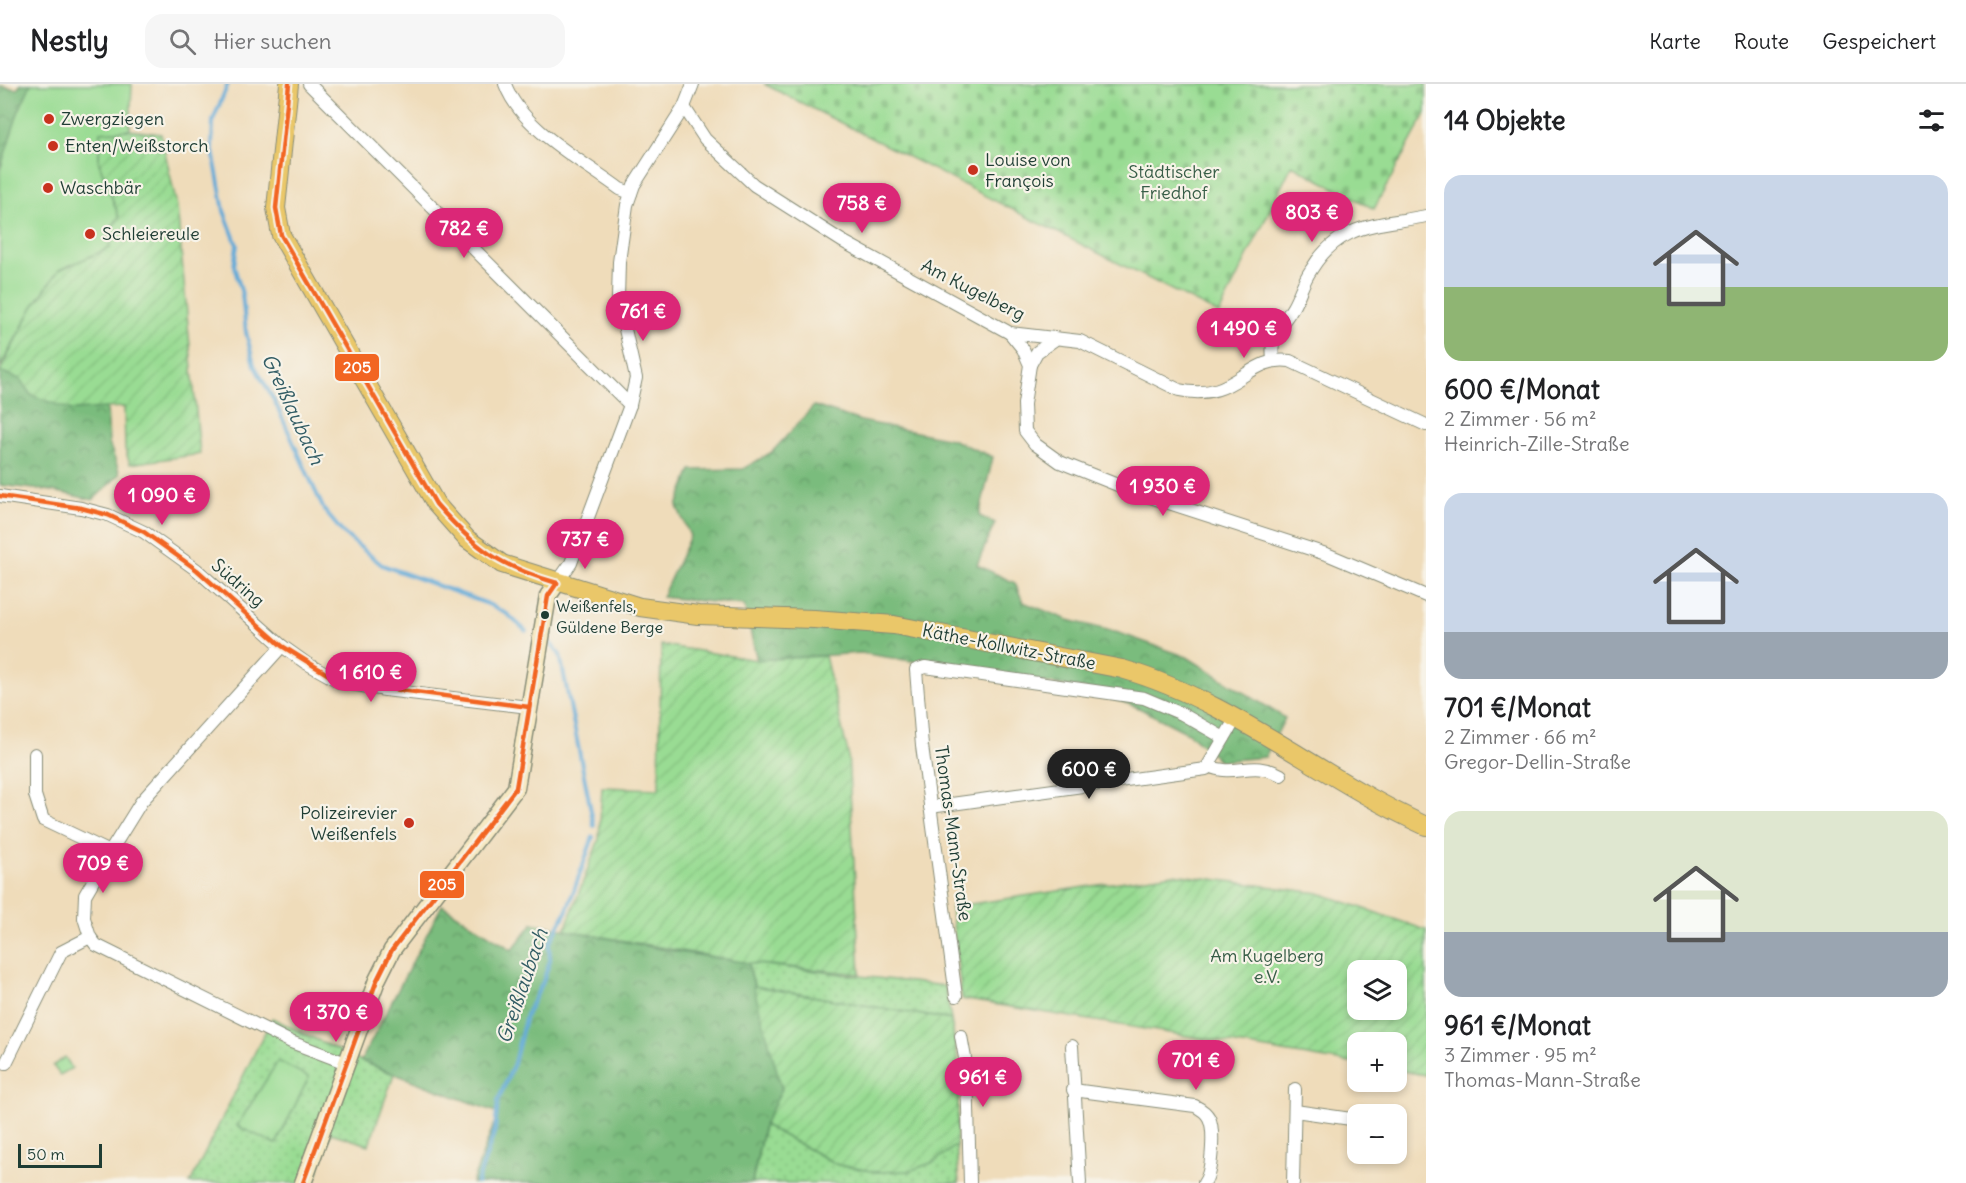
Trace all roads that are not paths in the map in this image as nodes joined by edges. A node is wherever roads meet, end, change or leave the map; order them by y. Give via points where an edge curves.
1 (289, 84) edge
2 (309, 84) edge
3 (505, 84) edge
4 (693, 84) edge
5 (684, 106) junction
6 (630, 192) junction
7 (1426, 216) edge
8 (1010, 333) junction
9 (1054, 340) junction
10 (1274, 360) junction
11 (1030, 365) junction
12 (630, 405) junction
13 (1426, 425) edge
14 (0, 496) edge
15 (557, 583) junction
16 (1426, 596) edge
17 (282, 646) junction
18 (529, 707) junction
19 (1236, 718) junction
20 (1224, 738) junction
21 (34, 754) dead end
22 (1208, 766) junction
23 (1281, 775) dead end
24 (930, 807) junction
25 (1426, 826) edge
26 (110, 852) junction
27 (90, 938) junction
28 (956, 996) dead end
29 (961, 1036) dead end
30 (1072, 1046) dead end
31 (6, 1063) dead end
32 (346, 1063) junction
33 (1295, 1089) dead end
34 (1073, 1090) junction
35 (1295, 1111) junction
36 (1347, 1118) edge
37 (303, 1183) edge
38 (970, 1183) edge
39 (1080, 1183) edge
40 (1204, 1183) edge
41 (1293, 1183) edge

1 - 15 main road, Käthe-Kollwitz-Straße via 276,208 281,235 436,504 494,560
2 - 12 street
3 - 6 street via 514,105 531,123 620,189
4 - 5 street
5 - 6 street
5 - 8 street, Am Kugelberg via 705,139 754,185 842,241
6 - 12 street via 619,262 618,298 636,378
7 - 10 street via 1353,229 1328,247 1310,270 1292,309 1275,330 1271,341
8 - 9 street, Am Kugelberg
8 - 11 street
9 - 10 street, Am Kugelberg via 1080,341 1179,390 1194,393 1225,388
9 - 11 street via 1037,352
10 - 13 street via 1290,360
11 - 16 street via 1024,404 1025,431 1035,444 1060,462 1136,492 1329,555
12 - 15 street via 571,563
14 - 17 street, Südring via 81,508 108,515 144,532 196,570
15 - 18 street via 548,596
15 - 19 main road, Käthe-Kollwitz-Straße via 662,611 894,625 1111,667 1154,678
17 - 18 street, Südring via 340,682
17 - 26 street via 141,802
18 - 32 street via 516,788 392,950
19 - 20 street
19 - 25 main road, Käthe-Kollwitz-Straße via 1358,791
20 - 22 street
20 - 24 street, Thomas-Mann-Straße via 1144,698 925,667 916,670 915,675
21 - 26 street via 35,795 43,820
22 - 23 street via 1227,771 1266,767
22 - 24 street
24 - 28 street, Thomas-Mann-Straße
26 - 27 street via 85,895 84,918
27 - 31 street via 61,952
27 - 32 street via 96,945 291,1042
29 - 38 street via 967,1069
30 - 34 street
32 - 37 street
33 - 35 street
34 - 39 street
34 - 40 street via 1203,1110 1212,1125 1210,1173
35 - 36 street
35 - 41 street

